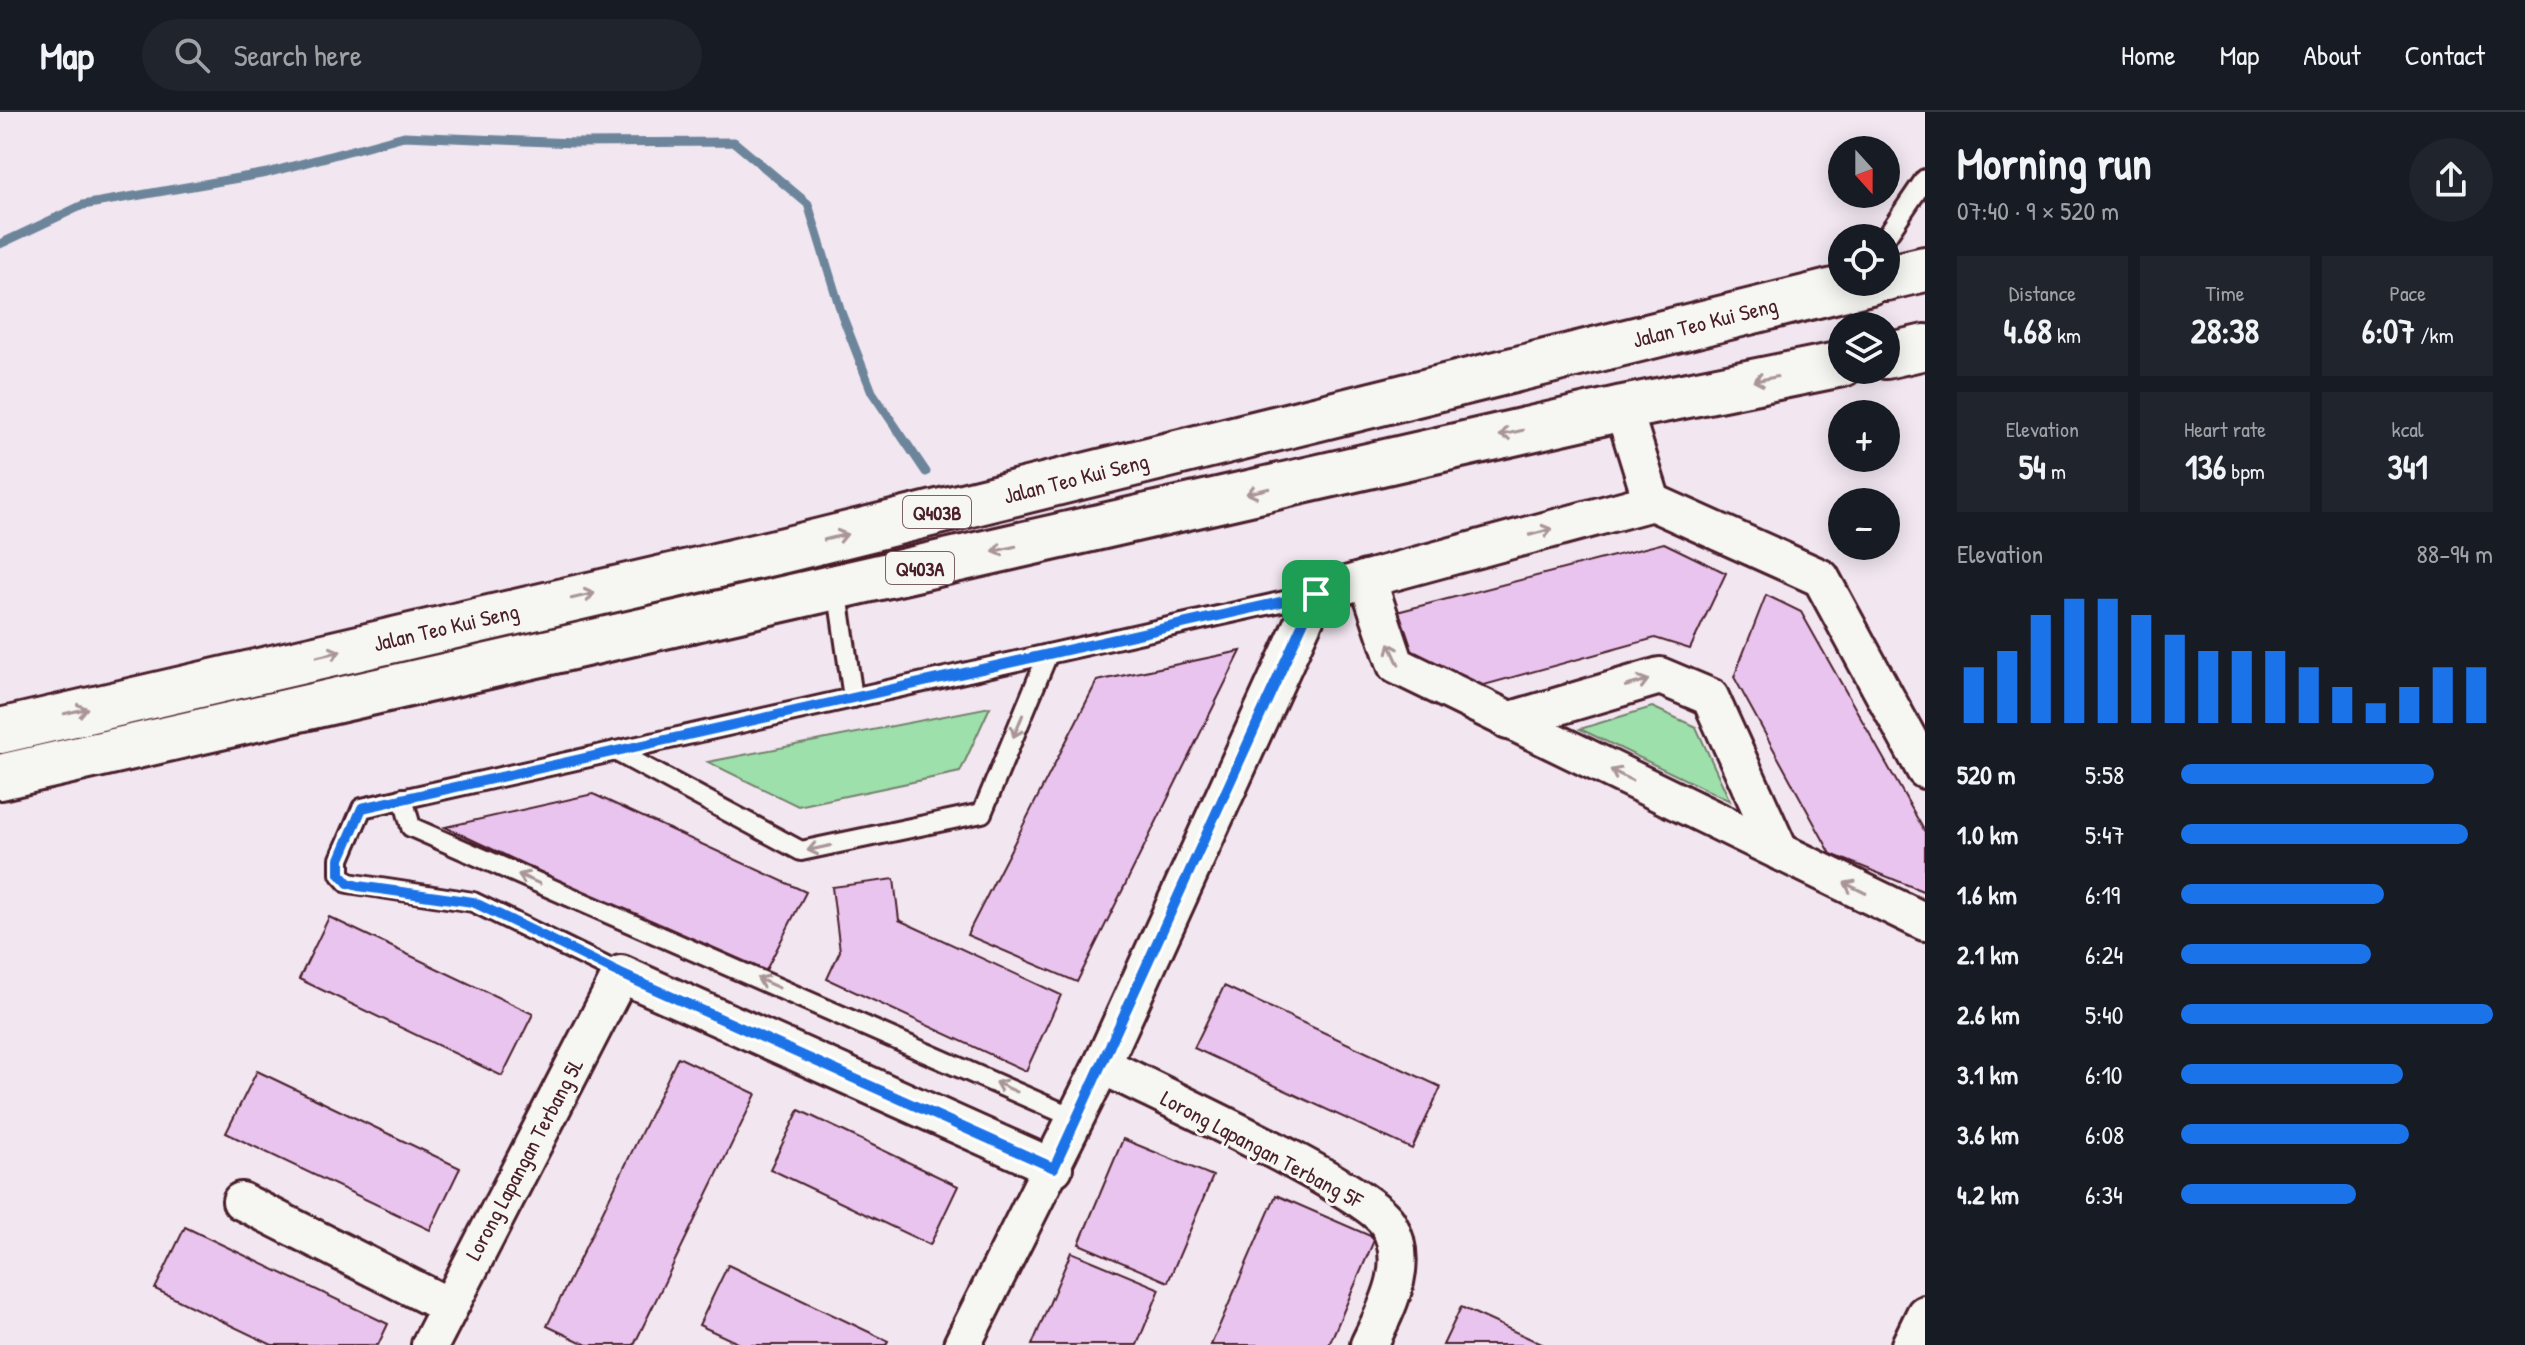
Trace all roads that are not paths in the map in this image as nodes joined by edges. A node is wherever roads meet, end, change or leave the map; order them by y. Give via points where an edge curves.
1 (1925, 179) edge
2 (1894, 224) edge
3 (1925, 269) edge
4 (1900, 275) edge
5 (1828, 292) edge
6 (1828, 367) edge
7 (1623, 408) junction
8 (1652, 502) junction
9 (1367, 579) junction
10 (837, 587) junction
11 (1316, 594) junction
12 (1048, 654) junction
13 (853, 698) junction
14 (1508, 721) junction
15 (0, 731) edge
16 (615, 751) junction
17 (1925, 770) edge
18 (0, 777) edge
19 (403, 798) junction
20 (1780, 852) junction
21 (1925, 922) edge
22 (621, 974) junction
23 (1102, 1065) junction
24 (1077, 1119) junction
25 (1054, 1168) junction
26 (241, 1201) dead end
27 (448, 1306) junction
28 (1925, 1314) edge
29 (430, 1345) edge
30 (962, 1345) edge
31 (1369, 1345) edge
32 (1910, 1345) edge

1 - 2 lane
3 - 4 highway, Jalan Teo Kui Seng / Q403B
15 -> 5 highway, Jalan Teo Kui Seng / Q403B via 784,550
6 -> 7 highway, Q403A
7 - 8 street
7 -> 10 highway, Q403A
9 -> 8 street
8 - 17 street via 1821,578
9 - 11 street
14 -> 9 street via 1396,665
10 - 13 lane
10 - 18 highway, Q403A
11 - 12 lane
11 - 23 street
12 - 13 lane
12 -> 16 lane via 982,813 801,851
13 - 16 lane
20 -> 14 street
14 -> 20 street via 1660,676 1710,697
16 - 19 lane
19 - 22 lane via 362,808 340,859 340,874 348,883 473,902
24 -> 19 lane via 411,827
21 -> 20 street
22 - 25 street
22 - 27 street, Lorong Lapangan Terbang 5L
23 - 24 street
23 - 31 street, Lorong Lapangan Terbang 5F via 1352,1193 1381,1216 1389,1225 1396,1255 1396,1288
24 - 25 street
25 - 30 street
26 - 27 street
27 - 29 street, Lorong Lapangan Terbang 5L
28 - 32 street

